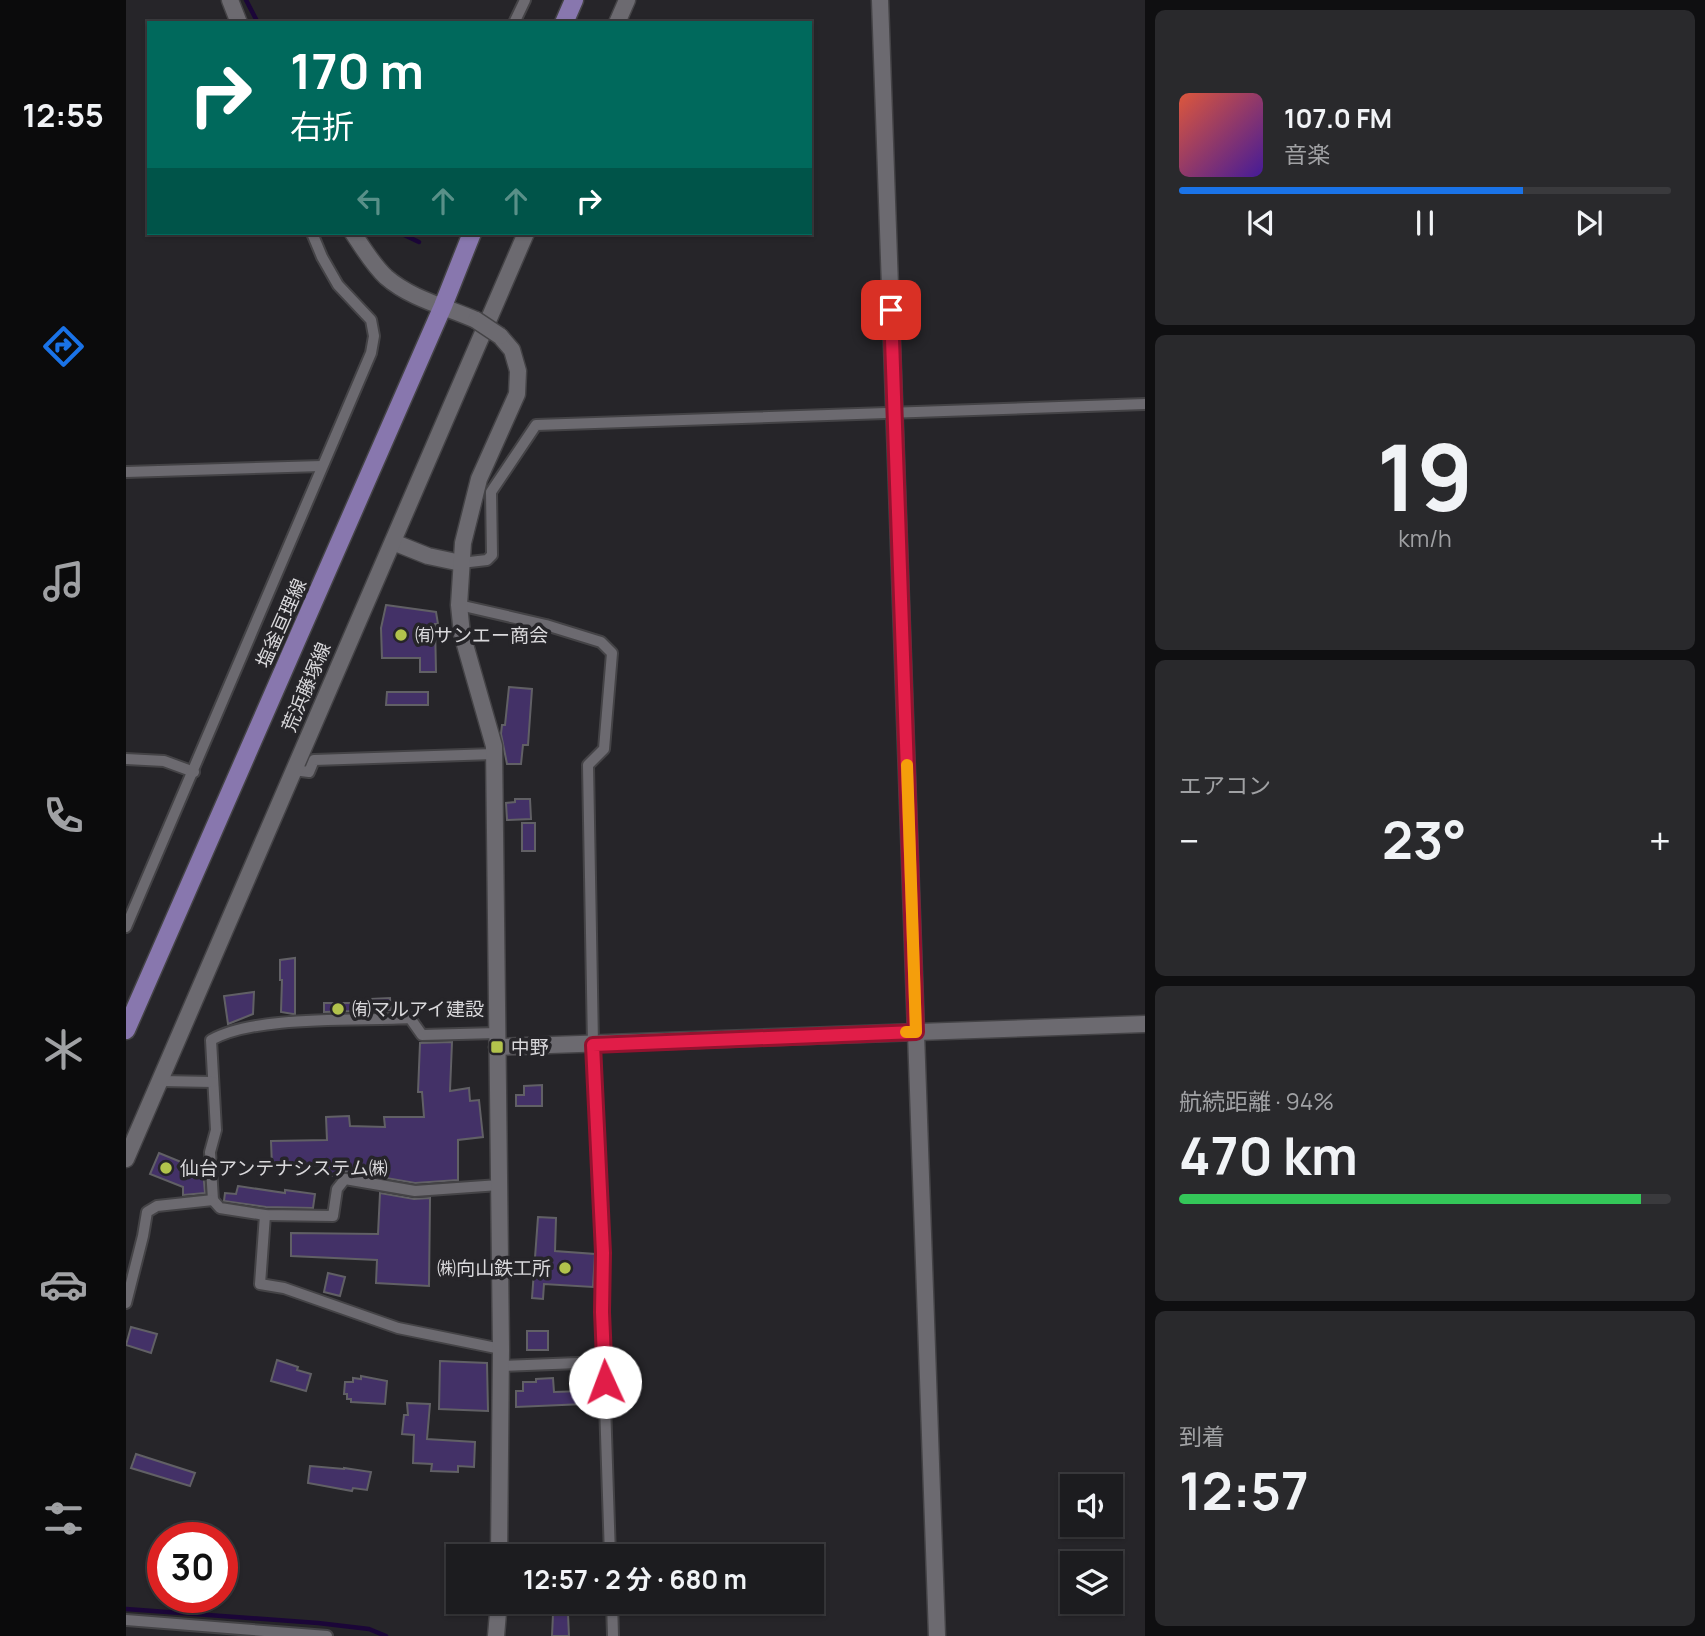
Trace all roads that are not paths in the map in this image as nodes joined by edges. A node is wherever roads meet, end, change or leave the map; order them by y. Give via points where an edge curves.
1 (230, 0) edge
2 (524, 0) edge
3 (574, 0) edge
4 (627, 0) edge
5 (880, 0) edge
6 (238, 21) edge
7 (515, 21) edge
8 (565, 21) edge
9 (618, 21) edge
10 (313, 235) edge
11 (355, 235) edge
12 (471, 235) edge
13 (525, 235) edge
14 (443, 306) junction
15 (1145, 404) edge
16 (895, 414) junction
17 (323, 466) junction
18 (126, 472) edge
19 (393, 542) junction
20 (461, 563) junction
21 (459, 605) junction
22 (494, 754) junction
23 (126, 759) edge
24 (293, 770) junction
25 (194, 772) junction
26 (126, 928) edge
27 (1145, 1024) edge
28 (126, 1030) edge
29 (916, 1032) junction
30 (497, 1040) junction
31 (593, 1045) junction
32 (161, 1081) junction
33 (213, 1082) junction
34 (126, 1159) edge
35 (499, 1185) junction
36 (213, 1199) junction
37 (265, 1215) junction
38 (126, 1303) edge
39 (501, 1358) junction
40 (604, 1362) junction
41 (499, 1544) edge
42 (610, 1544) edge
43 (498, 1614) edge
44 (612, 1614) edge
45 (126, 1620) edge
46 (327, 1636) edge
47 (496, 1636) edge
48 (613, 1636) edge
49 (937, 1636) edge

1 - 6 street
2 - 7 street
3 - 8 main road
4 - 9 street
5 - 16 street
10 - 17 street via 338,285 371,320 374,336
11 - 14 street via 387,278
12 - 14 main road, 塩釜亘理線
13 - 19 street, 荒浜藤塚線
14 - 20 street, bridge via 500,336 512,351 518,371 517,394 479,479
14 - 28 main road, 塩釜亘理線
15 - 16 street
16 - 20 street via 536,425 491,492 492,555 488,560
16 - 29 street
17 - 18 street
17 - 25 street
19 - 20 street
19 - 24 street, 荒浜藤塚線
20 - 21 street
21 - 22 street via 462,634
21 - 31 street via 601,642 612,653 604,749 588,765
22 - 24 street via 314,760 309,772
22 - 30 street
23 - 25 street via 164,761
24 - 32 street, 荒浜藤塚線
25 - 26 street
27 - 29 street
29 - 31 street
29 - 49 street
30 - 31 street
30 - 33 street via 422,1035 410,1018 294,1021 225,1032 211,1040
30 - 35 street
31 - 40 street
32 - 33 street
32 - 34 street, 荒浜藤塚線
33 - 36 street
35 - 37 street via 415,1191 345,1179 337,1189 333,1216
35 - 39 street
36 - 37 street via 220,1208
36 - 38 street via 157,1206 146,1212
37 - 39 street via 260,1284
39 - 40 street
39 - 41 street
40 - 42 street
43 - 47 street
44 - 48 street
45 - 46 street

